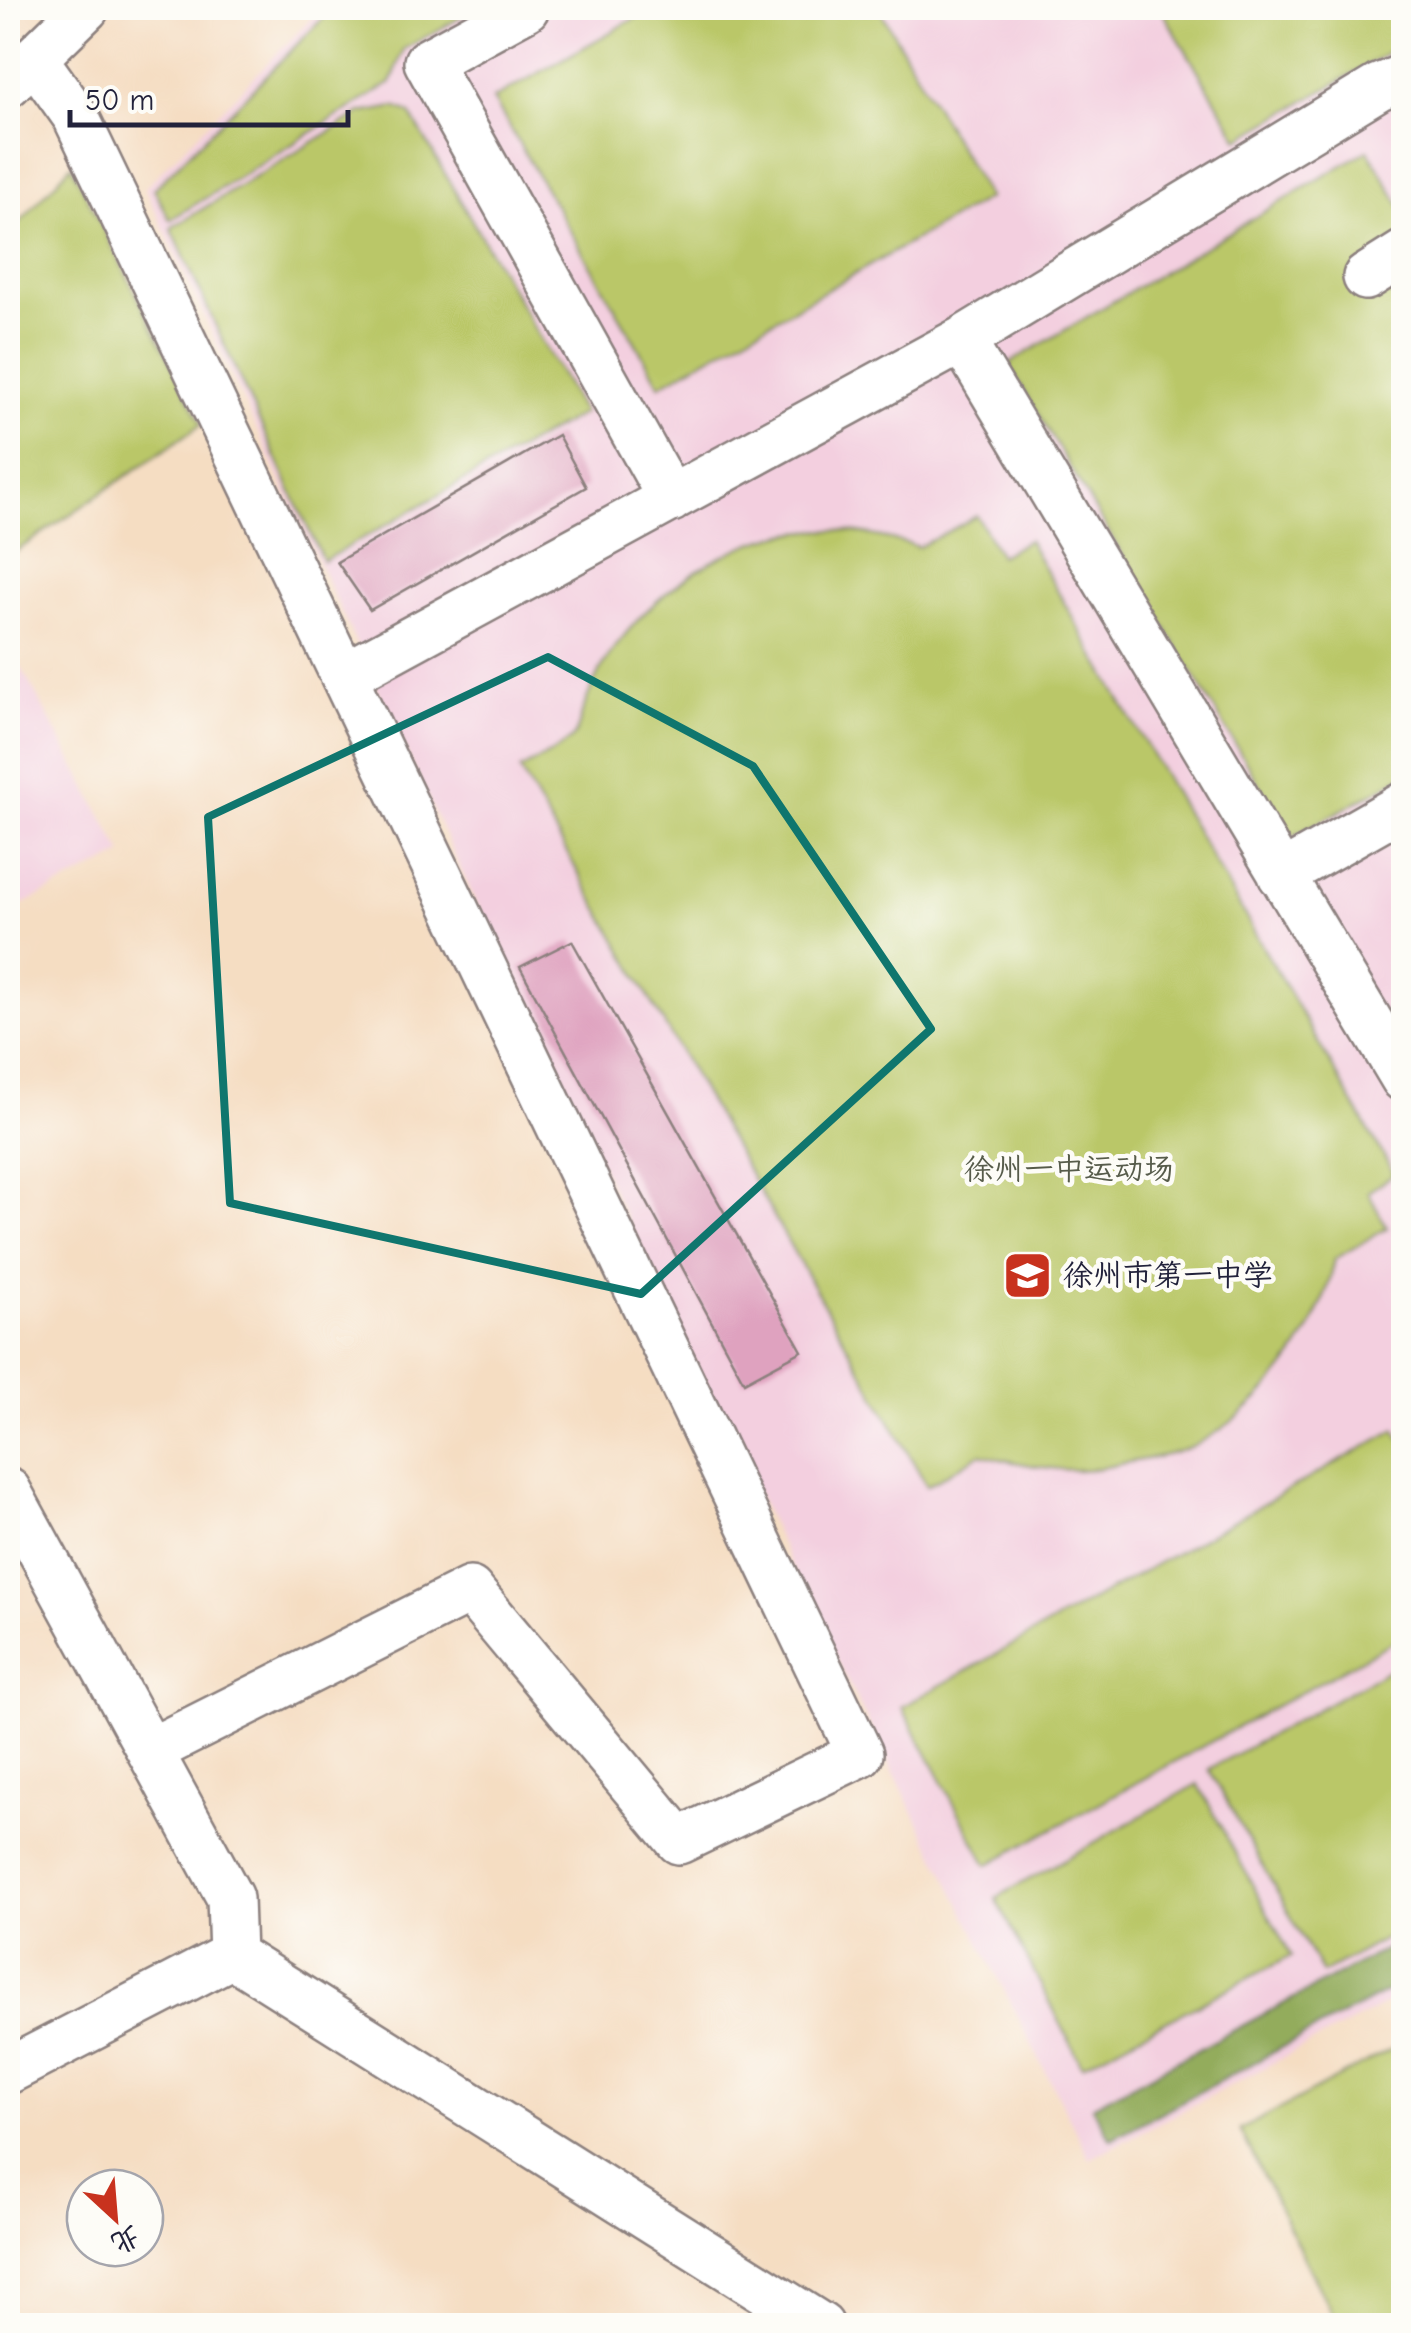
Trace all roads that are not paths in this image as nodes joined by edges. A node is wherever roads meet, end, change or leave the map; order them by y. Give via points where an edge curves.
1 (86, 8) edge
2 (526, 8) edge
3 (20, 71) edge
4 (1404, 77) edge
5 (962, 340) junction
6 (671, 499) junction
7 (344, 676) junction
8 (1404, 805) edge
9 (1281, 876) junction
10 (1404, 1079) edge
11 (8, 1491) edge
12 (150, 1752) junction
13 (232, 1955) junction
14 (8, 2071) edge
15 (820, 2326) edge

1 - 3 street
2 - 6 street via 427,62
3 - 7 street via 76,117
4 - 5 street via 1379,86
5 - 6 street
5 - 9 street
6 - 7 street
7 - 12 street via 860,1754 678,1841 470,1590
8 - 9 street
9 - 10 street
11 - 12 street
12 - 13 street via 230,1898
13 - 14 street
13 - 15 street

